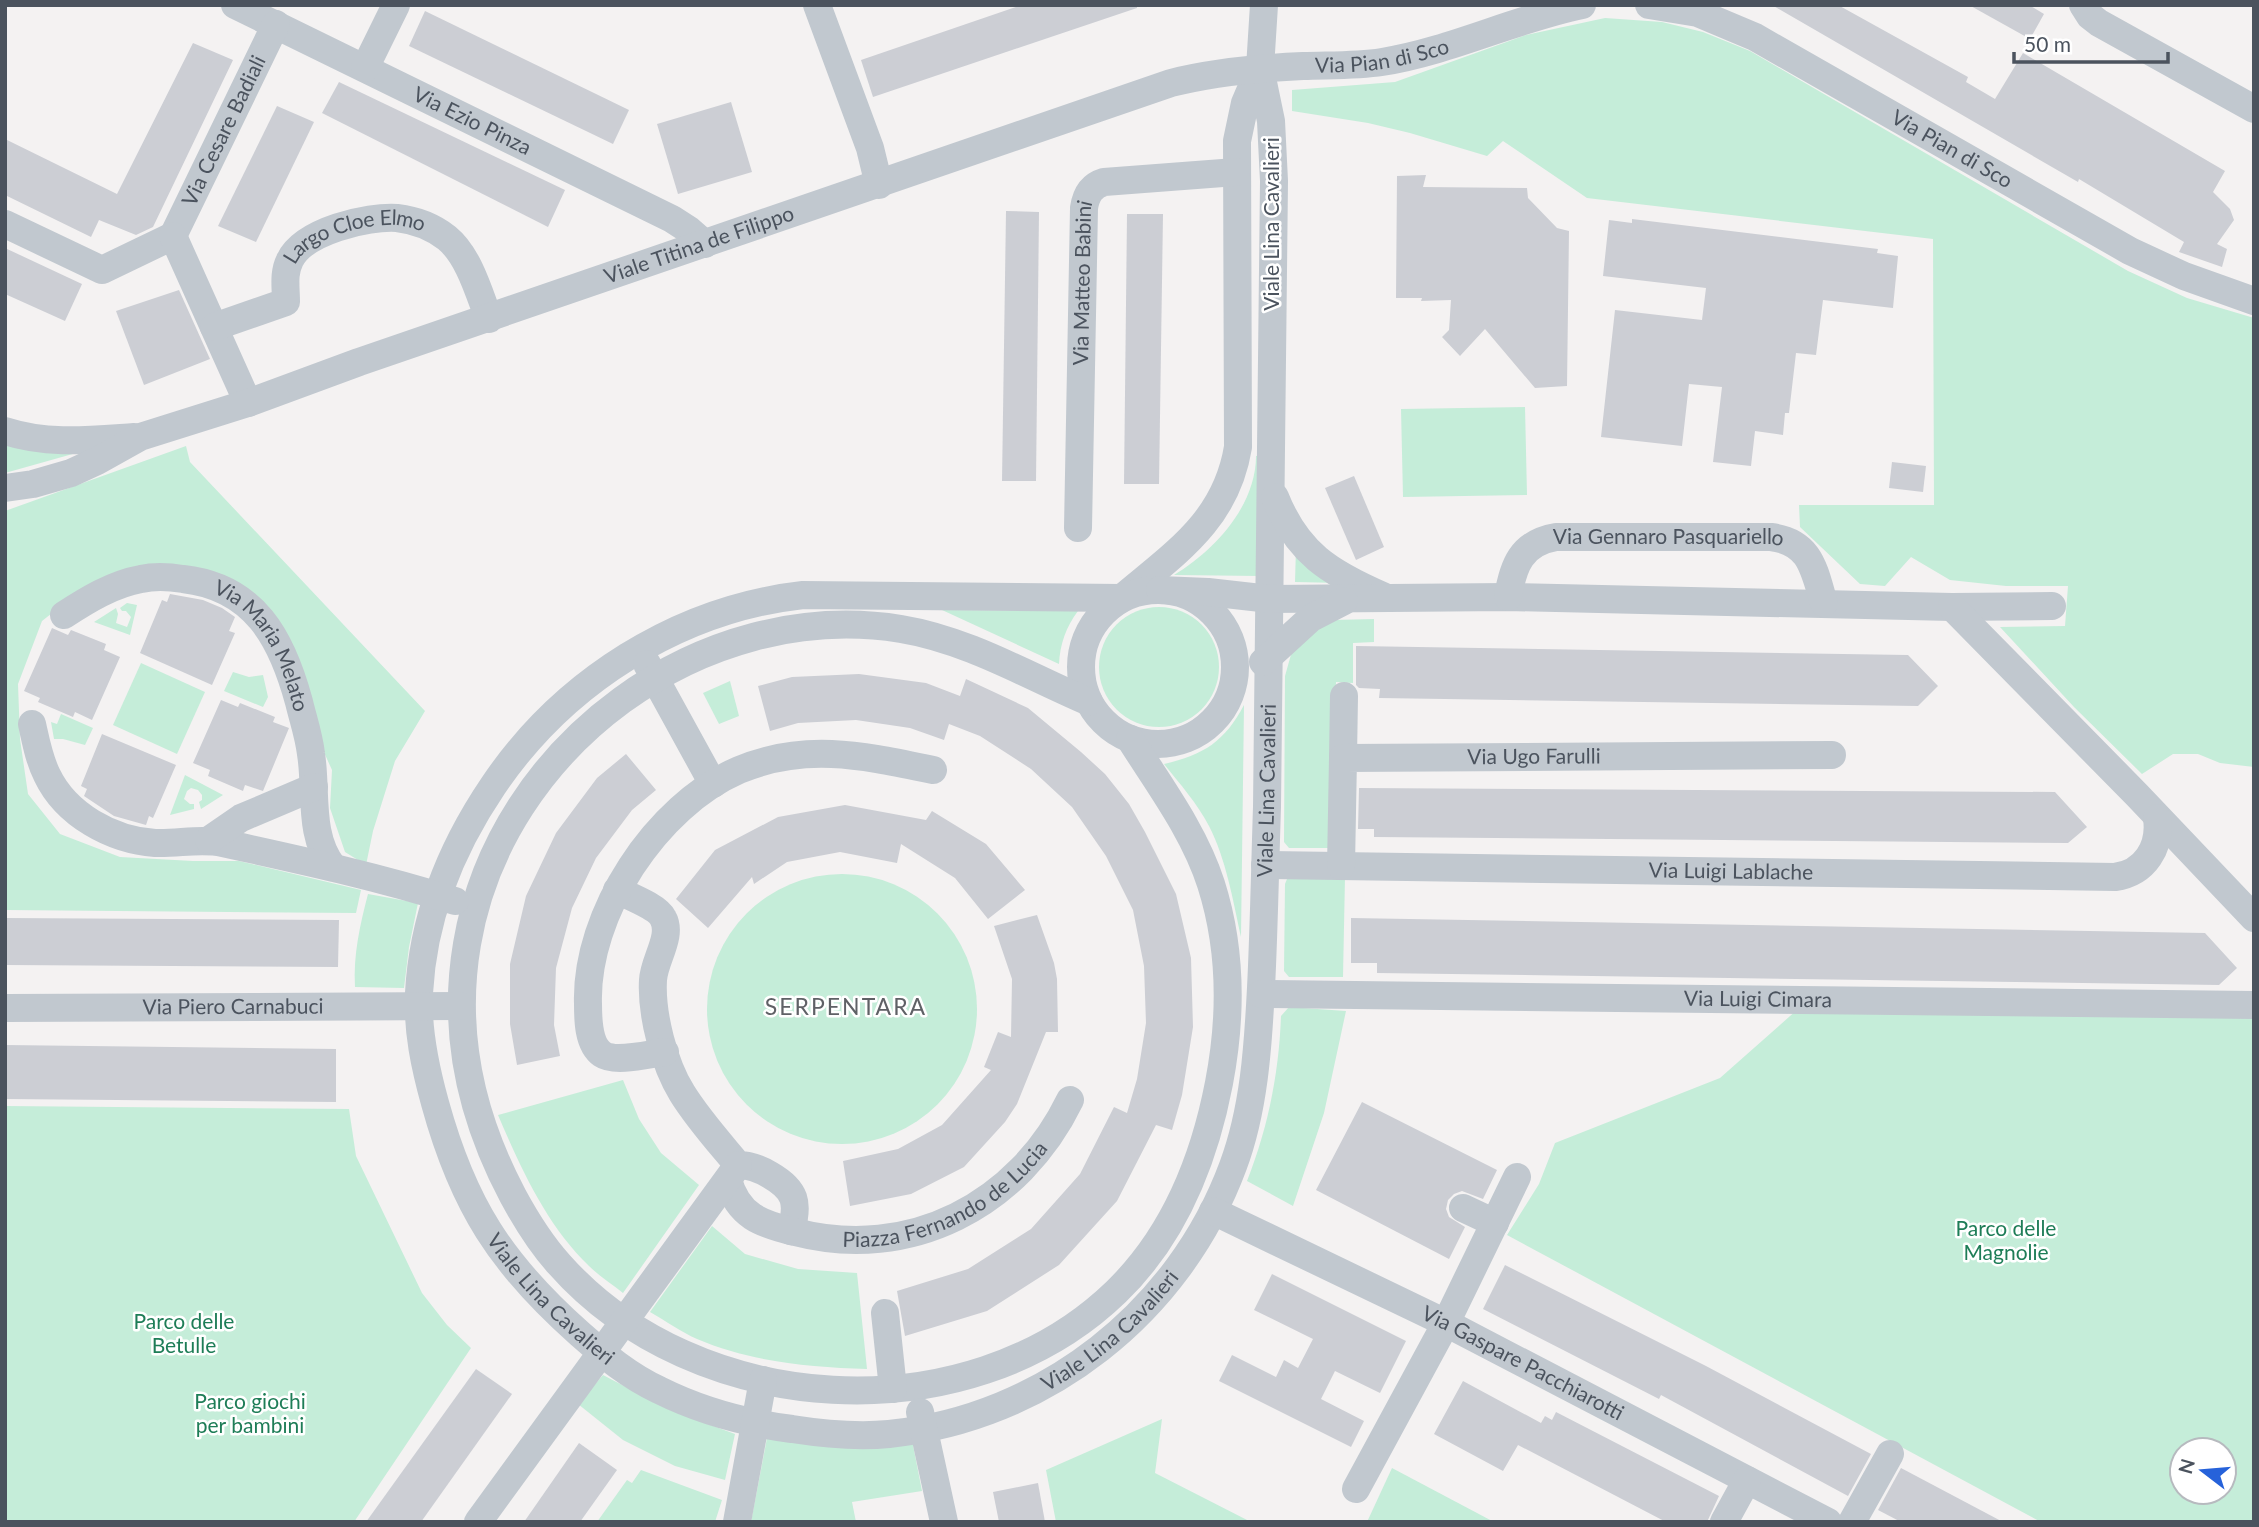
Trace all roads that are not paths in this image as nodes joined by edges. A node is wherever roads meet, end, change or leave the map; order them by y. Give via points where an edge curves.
1 (396, 5) edge
2 (817, 5) edge
3 (1264, 5) edge
4 (1582, 5) edge
5 (1649, 5) edge
6 (2083, 5) edge
7 (244, 7) edge
8 (1697, 9) edge
9 (276, 24) junction
10 (365, 68) junction
11 (1260, 68) junction
12 (2254, 109) edge
13 (1236, 172) junction
14 (879, 185) junction
15 (5, 223) edge
16 (173, 236) junction
17 (705, 244) junction
18 (2254, 301) edge
19 (489, 319) junction
20 (214, 327) junction
21 (248, 402) junction
22 (5, 431) edge
23 (140, 437) junction
24 (5, 488) edge
25 (1271, 489) junction
26 (1078, 528) dead end
27 (1160, 590) junction
28 (1385, 597) junction
29 (1508, 597) junction
30 (1122, 598) junction
31 (1270, 599) junction
32 (1349, 599) junction
33 (1824, 603) junction
34 (2052, 606) dead end
35 (1952, 607) junction
36 (64, 615) dead end
37 (639, 650) junction
38 (1270, 656) junction
39 (654, 679) junction
40 (1231, 693) junction
41 (1344, 696) dead end
42 (1089, 702) junction
43 (32, 724) dead end
44 (1130, 739) junction
45 (1832, 755) dead end
46 (1343, 758) junction
47 (933, 770) dead end
48 (713, 785) junction
49 (314, 787) junction
50 (2157, 818) junction
51 (209, 840) junction
52 (1265, 865) junction
53 (1341, 866) junction
54 (333, 867) junction
55 (617, 890) junction
56 (437, 895) junction
57 (474, 907) junction
58 (2254, 918) edge
59 (1261, 994) junction
60 (2254, 1005) edge
61 (418, 1006) junction
62 (460, 1006) junction
63 (5, 1007) edge
64 (665, 1052) junction
65 (1070, 1100) dead end
66 (733, 1173) junction
67 (1517, 1177) dead end
68 (1463, 1208) dead end
69 (1213, 1210) junction
70 (1495, 1223) junction
71 (791, 1231) junction
72 (1151, 1252) junction
73 (1170, 1279) junction
74 (885, 1313) dead end
75 (625, 1321) junction
76 (1446, 1323) junction
77 (602, 1354) junction
78 (763, 1380) junction
79 (904, 1388) junction
80 (755, 1423) junction
81 (924, 1428) junction
82 (1889, 1454) dead end
83 (1747, 1480) junction
84 (1356, 1489) dead end
85 (478, 1522) edge
86 (737, 1522) edge
87 (944, 1522) edge
88 (1724, 1522) edge
89 (1828, 1522) edge
90 (1852, 1522) edge

1 - 10 street
2 - 14 street via 870,148
3 - 11 street
4 - 11 street, Via Pian di Sco via 1392,60
5 - 8 street, Via Pian di Sco
6 - 12 street via 2099,23
7 - 9 street, Via Ezio Pinza
8 - 18 street, Via Pian di Sco via 1810,66 2130,251
9 - 10 street, Via Ezio Pinza
9 - 16 street, Via Cesare Badiali
10 - 17 street, Via Ezio Pinza via 672,219
11 - 13 street, Viale Lina Cavalieri via 1240,118
11 - 14 street, Viale Titina de Filippo via 1171,83
11 - 25 street, Viale Lina Cavalieri via 1273,143
13 - 26 street, Via Matteo Babini via 1104,182 1087,195
13 - 30 street, Viale Lina Cavalieri via 1236,461 1226,490 1205,525
14 - 17 street, Viale Titina de Filippo
15 - 16 street via 102,270
16 - 20 street
17 - 19 street, Viale Titina de Filippo
19 - 20 street, Largo Cloe Elmo via 452,243 424,225 391,218 354,224 308,240 288,262 286,302
19 - 21 street, Viale Titina de Filippo
20 - 21 street
21 - 23 street, Viale Titina de Filippo
22 - 23 street, Viale Titina de Filippo via 53,441
23 - 24 street, Viale Titina de Filippo via 71,473
25 - 28 street via 1290,530 1315,558
25 - 31 street, Viale Lina Cavalieri
27 - 30 street
27 - 31 street
27 - 40 street via 1201,603 1222,623 1235,657
28 - 29 street
28 - 32 street
29 - 33 street
29 - 33 street, Via Gennaro Pasquariello via 1521,556 1545,539 1771,537 1803,550
30 - 37 street, Viale Lina Cavalieri via 803,595 734,608
30 - 42 street via 1099,617 1085,643 1081,673
31 - 32 street
31 - 38 street, Viale Lina Cavalieri
32 - 38 street via 1311,618
33 - 35 street
34 - 35 street
35 - 50 street
36 - 49 street, Via Maria Melato via 111,589 155,578 204,583 242,601 270,630 284,654 308,735
37 - 39 street
37 - 56 street, Viale Lina Cavalieri via 576,692 527,741 471,822
38 - 40 street
38 - 52 street, Viale Lina Cavalieri
39 - 42 street, Viale Lina Cavalieri via 703,654 756,636 791,628 850,624 931,636
39 - 48 street
39 - 57 street, Viale Lina Cavalieri via 582,731 538,779 504,835
40 - 44 street via 1215,719 1190,738 1160,744
41 - 46 street
42 - 44 street via 1106,724
43 - 51 street via 51,783 85,818 140,841
44 - 72 street, Viale Lina Cavalieri via 1187,830 1208,874 1224,937 1229,984 1224,1054 1205,1141 1182,1200
45 - 46 street, Via Ugo Farulli
46 - 53 street
47 - 48 street via 853,755 802,754 741,769
48 - 55 street via 659,831
49 - 51 street via 241,818
49 - 54 street, Via Maria Melato via 319,841
50 - 53 street, Via Luigi Lablache via 2157,839 2147,860 2130,874 2115,877
50 - 58 street
51 - 54 street
52 - 53 street, Via Luigi Lablache
52 - 59 street, Viale Lina Cavalieri
54 - 56 street
55 - 64 street, Piazza Fernando de Lucia via 664,918 666,932 653,980
55 - 64 street via 591,959 587,997 591,1033 597,1049 606,1056
56 - 57 street
56 - 61 street, Viale Lina Cavalieri via 425,944
57 - 62 street, Viale Lina Cavalieri
59 - 60 street, Via Luigi Cimara
59 - 69 street, Viale Lina Cavalieri via 1254,1076 1243,1130
61 - 62 street, Via Piero Carnabuci
61 - 63 street, Via Piero Carnabuci
61 - 77 street, Viale Lina Cavalieri via 433,1096 473,1206 514,1269
62 - 75 street, Viale Lina Cavalieri via 470,1084 507,1185 564,1270
64 - 66 street, Piazza Fernando de Lucia via 680,1091
65 - 71 street, Piazza Fernando de Lucia via 1054,1130 1024,1167 962,1215 918,1232 878,1239 833,1240
66 - 71 street, Piazza Fernando de Lucia via 734,1198 743,1210
66 - 71 street via 760,1169 784,1183 791,1191 795,1211
66 - 75 street
67 - 70 street
68 - 70 street
69 - 73 street, Viale Lina Cavalieri
69 - 76 street, Via Gaspare Pacchiarotti
70 - 76 street
72 - 73 street
72 - 79 street, Viale Lina Cavalieri via 1114,1294 1068,1331 1030,1353 956,1380
73 - 81 street, Viale Lina Cavalieri via 1111,1341 1064,1375 988,1412
74 - 79 street
75 - 77 street
75 - 78 street, Viale Lina Cavalieri via 685,1354
76 - 83 street, Via Gaspare Pacchiarotti
76 - 84 street
77 - 80 street, Viale Lina Cavalieri via 657,1390
77 - 85 street
78 - 79 street, Viale Lina Cavalieri via 826,1389
78 - 80 street
79 - 81 street
80 - 81 street, Viale Lina Cavalieri via 866,1435
80 - 86 street
81 - 87 street
82 - 90 street
83 - 88 street
83 - 89 street, Via Gaspare Pacchiarotti

